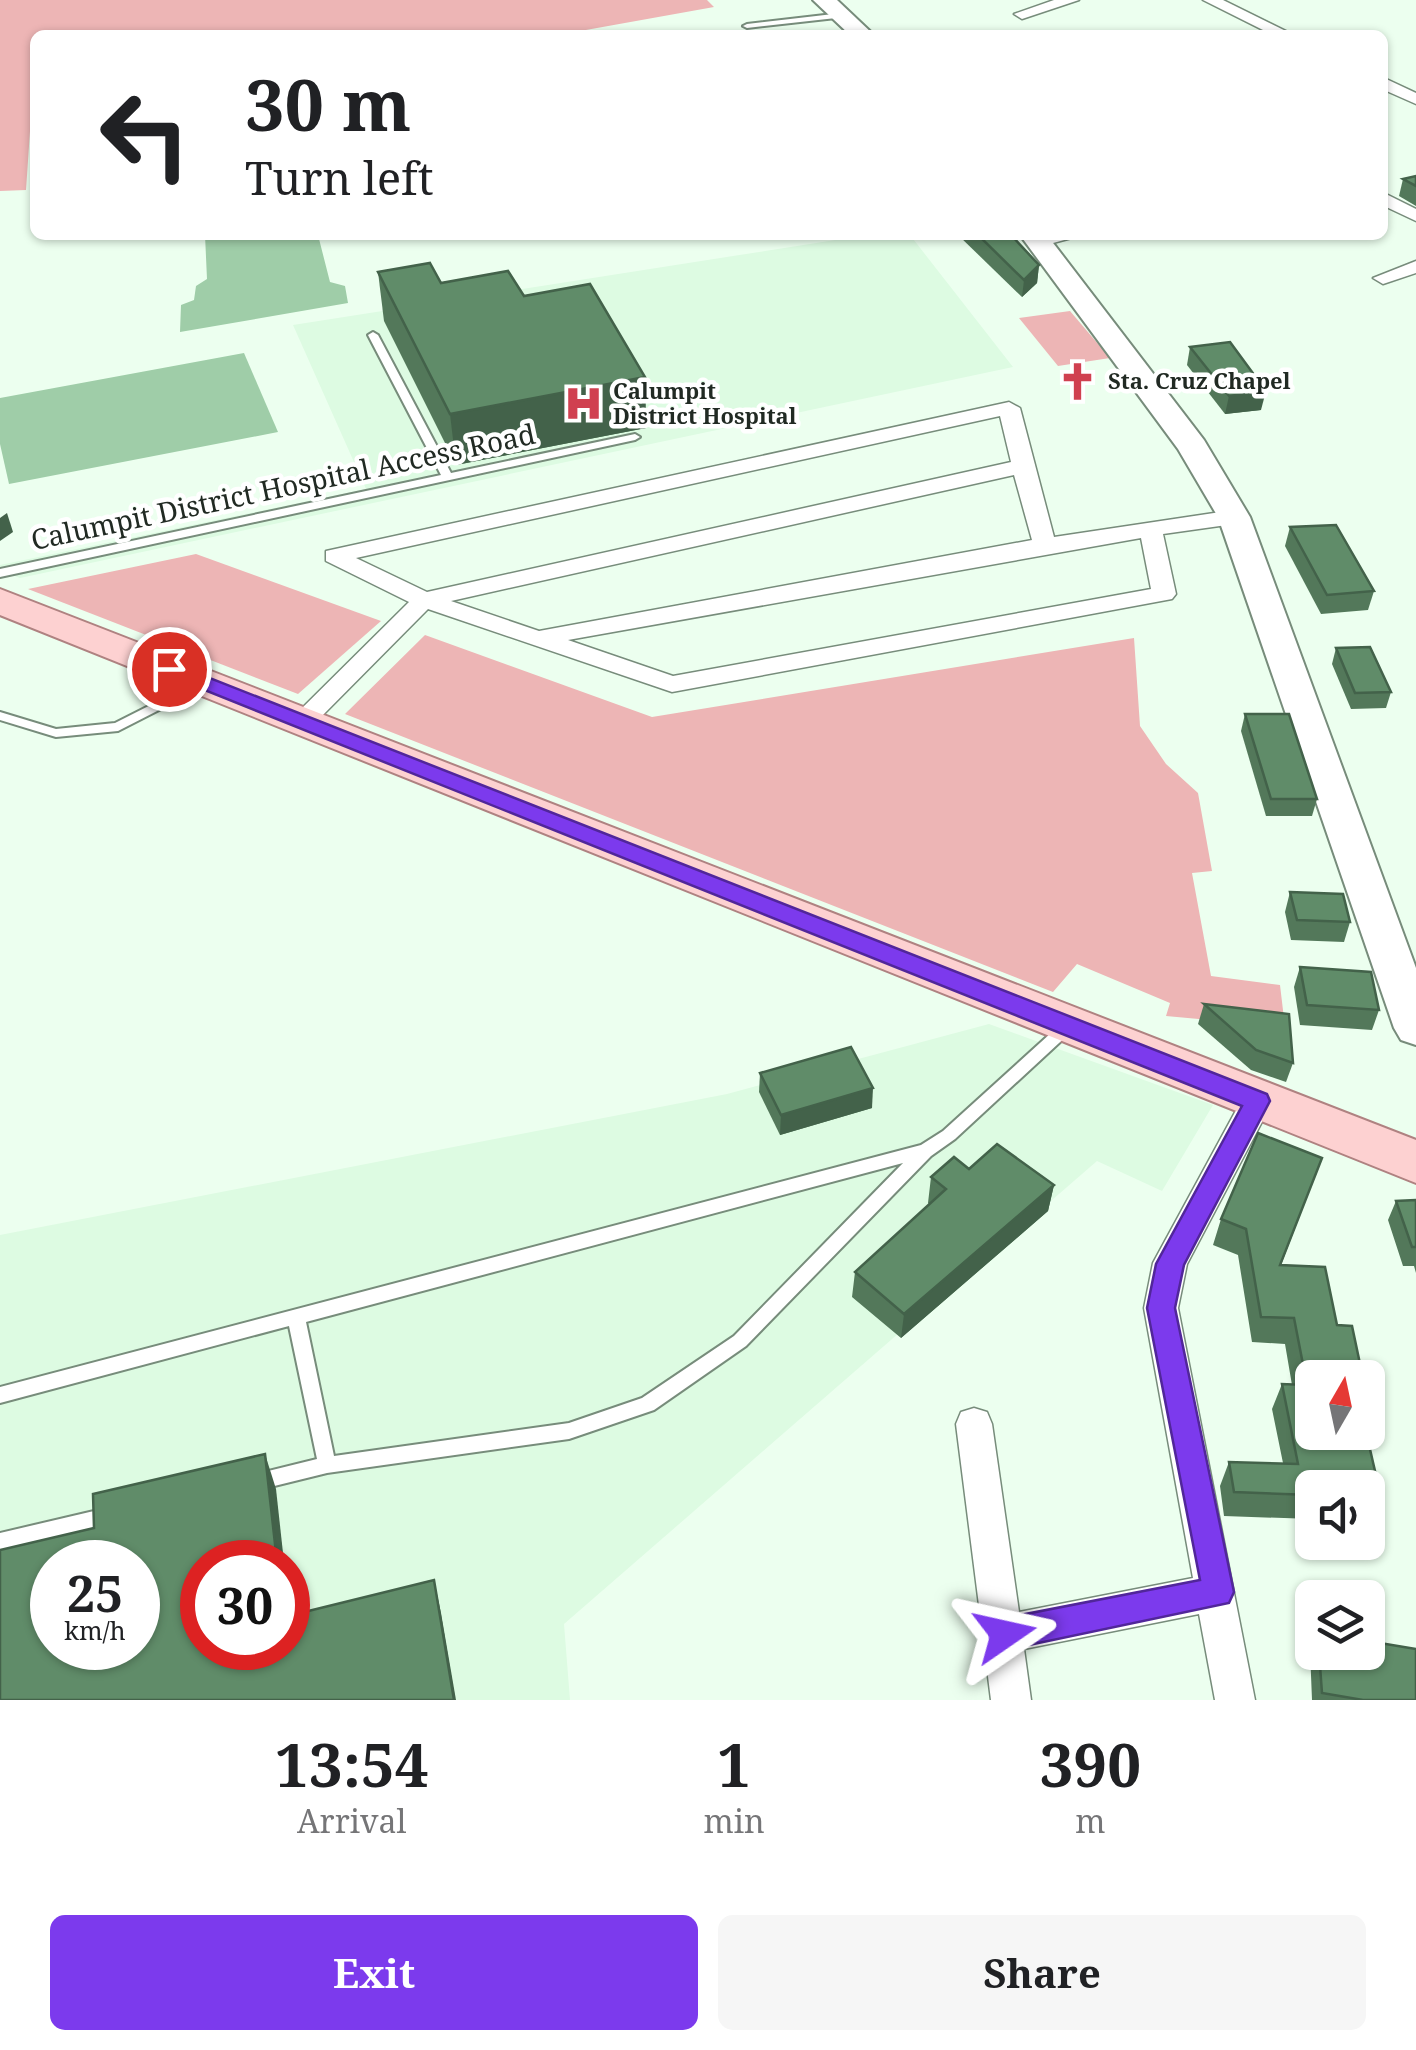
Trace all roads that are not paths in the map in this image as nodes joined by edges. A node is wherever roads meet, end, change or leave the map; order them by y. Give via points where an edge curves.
1 (1071, 0) edge
2 (1211, 0) edge
3 (833, 8) edge
4 (1022, 14) dead end
5 (748, 26) dead end
6 (858, 30) edge
7 (1275, 30) edge
8 (1388, 85) edge
9 (1416, 99) edge
10 (1388, 200) edge
11 (1416, 216) edge
12 (1037, 240) edge
13 (1416, 267) edge
14 (1383, 278) dead end
15 (373, 336) dead end
16 (634, 437) dead end
17 (1023, 466) junction
18 (446, 477) junction
19 (1234, 517) junction
20 (1150, 527) junction
21 (1045, 545) junction
22 (0, 573) edge
23 (424, 600) junction
24 (0, 601) edge
25 (537, 639) junction
26 (203, 682) junction
27 (0, 716) edge
28 (302, 722) junction
29 (1068, 1026) junction
30 (1416, 1028) edge
31 (1258, 1101) junction
32 (925, 1151) junction
33 (1416, 1162) edge
34 (296, 1316) junction
35 (0, 1396) edge
36 (974, 1424) dead end
37 (327, 1465) junction
38 (231, 1488) edge
39 (135, 1510) edge
40 (0, 1542) edge
41 (1218, 1592) junction
42 (1005, 1634) junction
43 (1011, 1700) edge
44 (1235, 1700) edge

1 - 4 street
2 - 7 street
3 - 5 lane
3 - 6 street
8 - 9 street
10 - 11 street
12 - 19 street via 1193,447
13 - 14 street
15 - 18 lane
16 - 18 lane, Calumpit District Hospital Access Road
17 - 21 street
17 - 23 street
17 - 23 street via 1009,408 334,556
18 - 22 lane, Calumpit District Hospital Access Road
19 - 20 street
19 - 30 street
20 - 21 street
20 - 25 street via 1164,594 672,684
21 - 25 street
23 - 25 street
23 - 28 street
24 - 26 main road
26 - 27 lane via 118,727 56,733
26 - 28 main road
28 - 29 main road
29 - 31 main road
29 - 32 lane
31 - 33 main road
31 - 41 street via 1170,1264 1161,1308
32 - 34 lane
32 - 37 lane via 740,1340 648,1404 568,1431
34 - 35 lane
34 - 37 lane
36 - 42 street
37 - 38 lane
39 - 40 lane
41 - 42 street
41 - 44 street
42 - 43 street

